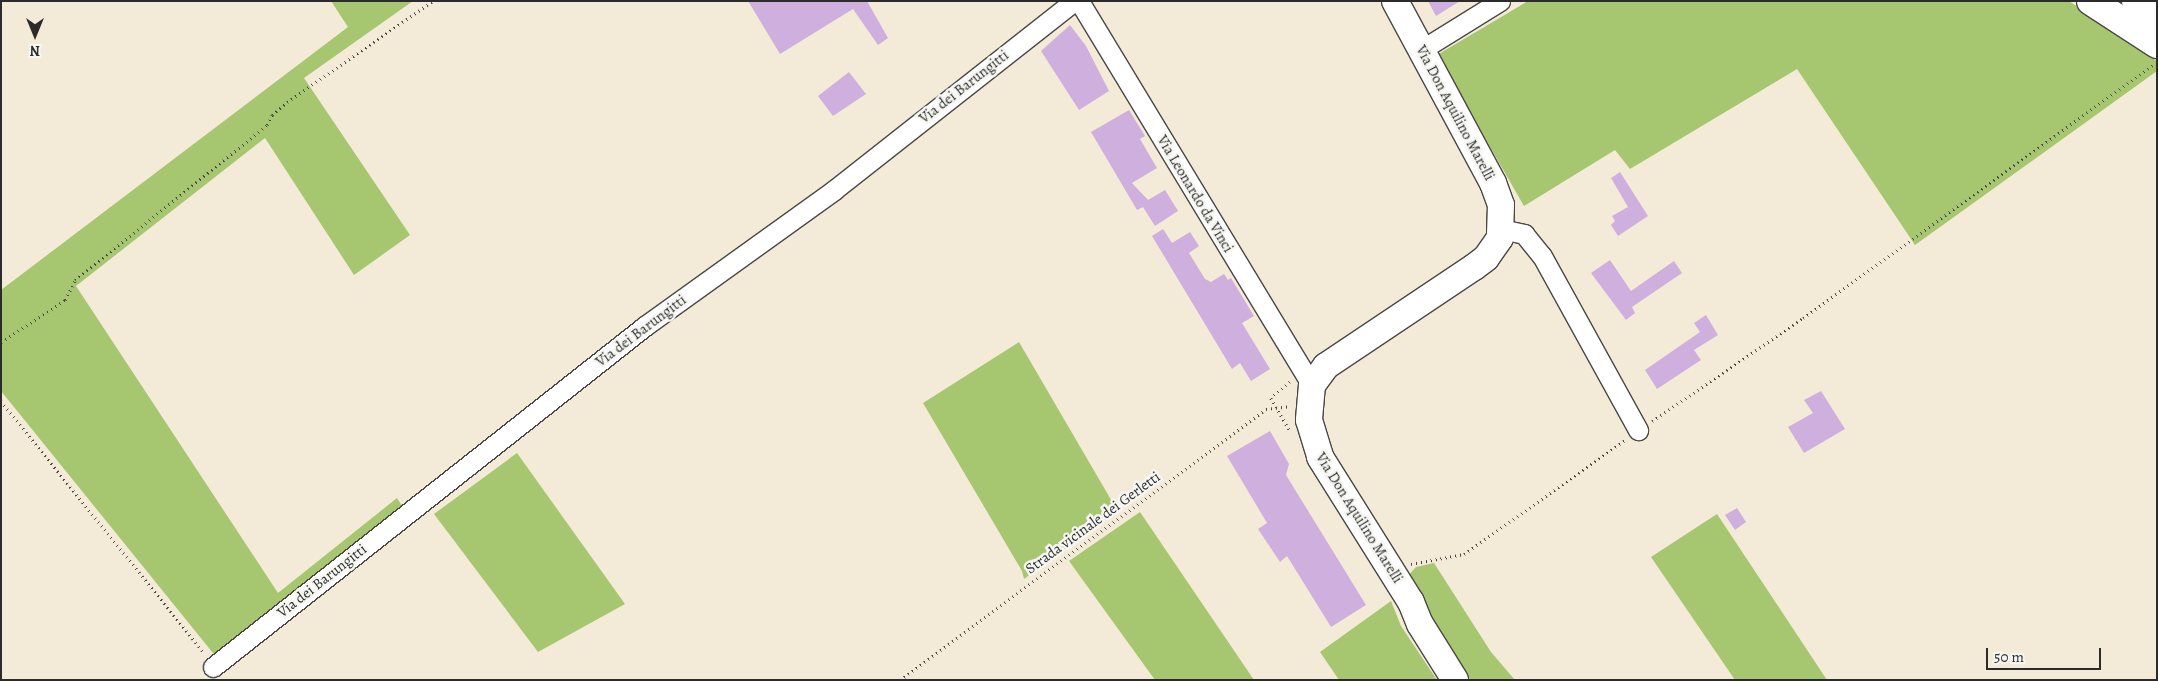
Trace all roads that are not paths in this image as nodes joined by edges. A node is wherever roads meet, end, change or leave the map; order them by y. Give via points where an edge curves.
1 (1074, 1) edge
2 (1079, 1) edge
3 (1395, 1) edge
4 (1500, 1) edge
5 (2091, 1) edge
6 (2136, 1) edge
7 (2157, 14) edge
8 (1421, 50) junction
9 (2156, 54) edge
10 (1501, 229) junction
11 (1310, 397) junction
12 (1638, 430) road end
13 (213, 667) road end
14 (1455, 680) edge

1 - 13 street, Via dei Barungitti via 834,190 645,326
2 - 11 street, Via Leonardo da Vinci via 1297,363
3 - 8 street, Via Don Aquilino Marelli
4 - 8 street
5 - 9 highway
6 - 7 highway
8 - 10 street, Via Don Aquilino Marelli via 1493,184 1501,204
10 - 11 street, Via Don Aquilino Marelli via 1496,245 1486,258 1344,352 1318,374
10 - 12 street via 1524,234 1542,256
11 - 14 street, Via Don Aquilino Marelli via 1310,431 1320,457 1396,577 1420,624

